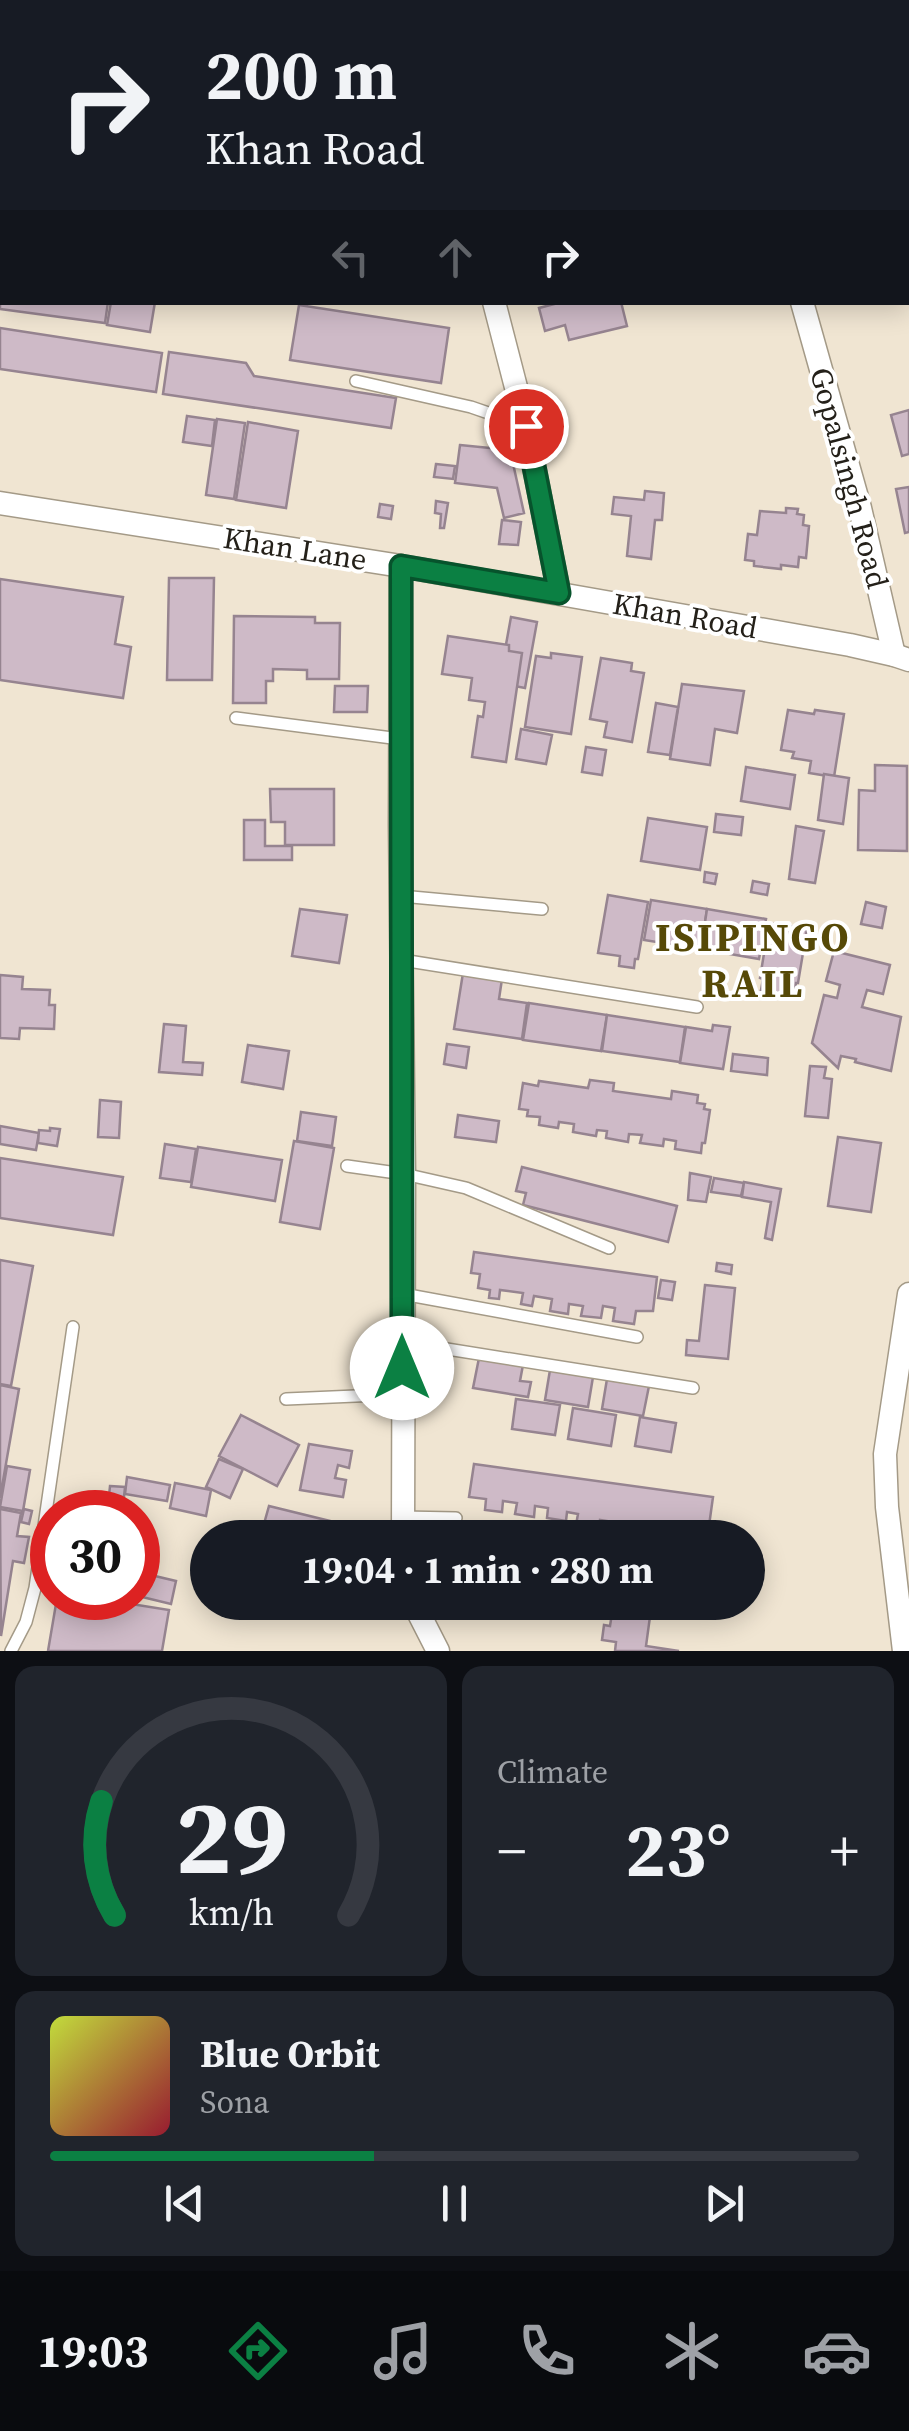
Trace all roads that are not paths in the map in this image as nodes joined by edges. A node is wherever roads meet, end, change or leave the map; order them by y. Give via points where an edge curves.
1 (495, 305) edge
2 (803, 305) edge
3 (356, 381) dead end
4 (526, 426) junction
5 (0, 503) edge
6 (401, 566) junction
7 (559, 593) junction
8 (902, 657) edge
9 (236, 718) dead end
10 (400, 738) junction
11 (401, 896) junction
12 (542, 909) dead end
13 (402, 960) junction
14 (698, 1007) dead end
15 (347, 1166) dead end
16 (404, 1174) junction
17 (609, 1248) dead end
18 (403, 1294) junction
19 (909, 1294) edge
20 (73, 1327) dead end
21 (637, 1338) dead end
22 (402, 1342) junction
23 (693, 1388) dead end
24 (402, 1394) junction
25 (286, 1399) dead end
26 (456, 1518) dead end
27 (402, 1520) edge
28 (444, 1520) edge
29 (902, 1571) edge
30 (422, 1620) edge
31 (11, 1651) edge
32 (438, 1651) edge
33 (904, 1651) edge

1 - 4 street
2 - 8 street, Gopalsingh Road
3 - 4 lane
4 - 7 street
5 - 6 street, Khan Lane
6 - 7 street, Khan Road
6 - 10 street, Khan Lane
7 - 8 street, Khan Road
9 - 10 lane
10 - 11 street, Khan Lane
11 - 12 lane
11 - 13 street, Khan Lane
13 - 14 lane
13 - 16 street, Khan Lane
15 - 16 lane
16 - 17 lane via 466,1188
16 - 18 street, Khan Lane
18 - 21 lane
18 - 22 street, Khan Lane
19 - 29 street via 885,1454 887,1507
20 - 31 lane via 34,1588
22 - 23 lane
22 - 24 street, Khan Lane
24 - 25 lane
24 - 27 street, Khan Lane
26 - 28 lane
29 - 33 street
30 - 32 street

